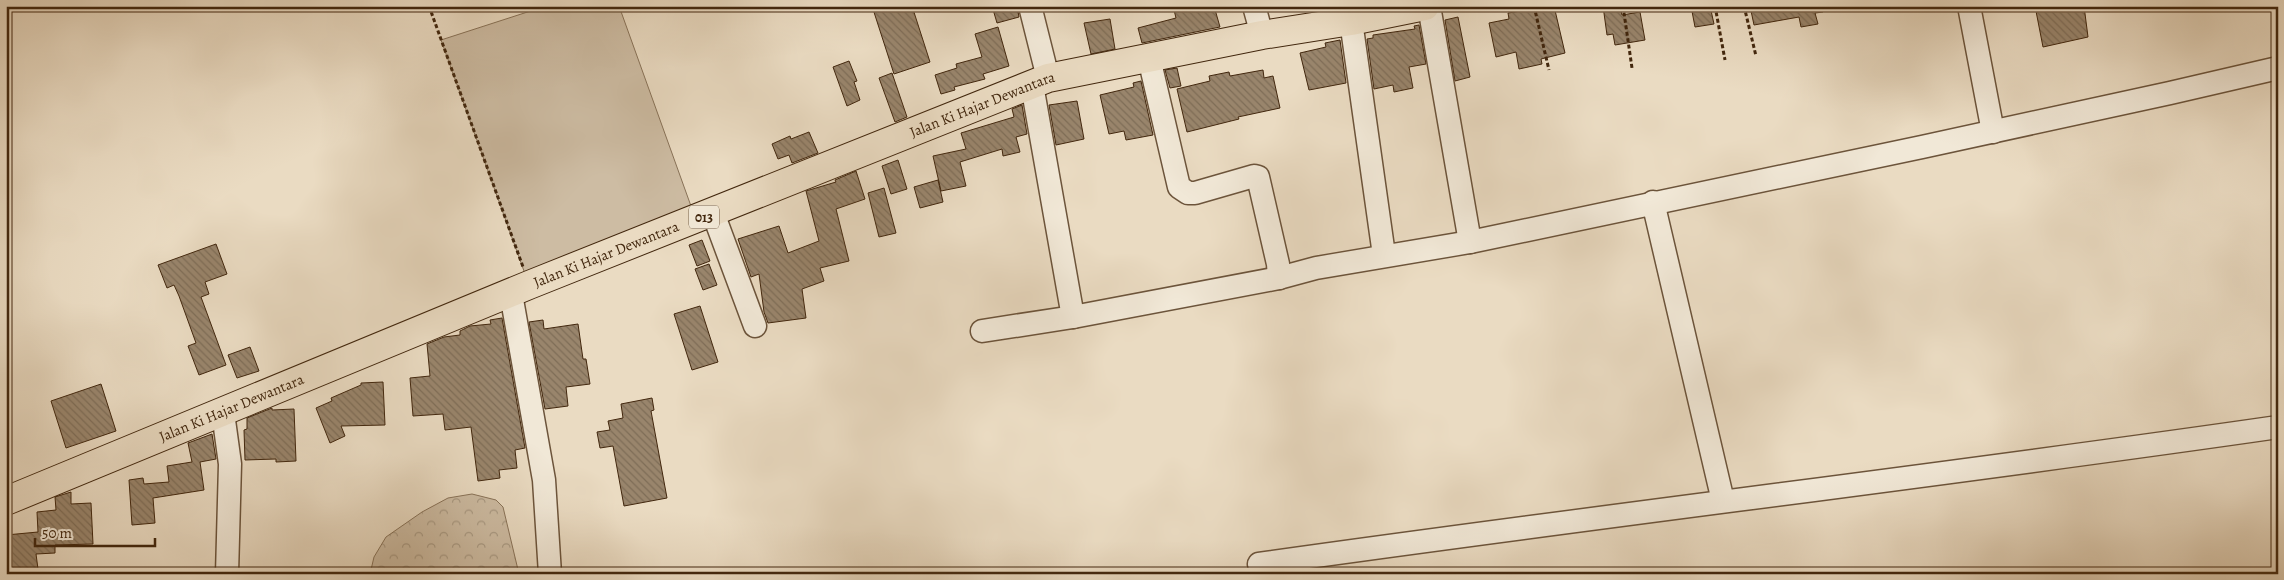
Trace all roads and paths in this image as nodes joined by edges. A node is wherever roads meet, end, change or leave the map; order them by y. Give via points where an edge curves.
1 (429, 6) edge
2 (1030, 6) edge
3 (1254, 6) edge
4 (1425, 6) edge
5 (1429, 6) edge
6 (1534, 6) edge
7 (1623, 6) edge
8 (1715, 6) edge
9 (1744, 6) edge
10 (1969, 6) edge
11 (1351, 21) junction
12 (1262, 35) junction
13 (1756, 56) dead end
14 (1149, 58) junction
15 (1725, 60) dead end
16 (1632, 68) dead end
17 (2278, 68) edge
18 (1549, 70) dead end
19 (1040, 82) junction
20 (1993, 132) junction
21 (1653, 202) junction
22 (713, 213) junction
23 (1470, 242) junction
24 (1384, 255) junction
25 (1279, 278) junction
26 (520, 289) junction
27 (1073, 317) junction
28 (755, 326) dead end
29 (982, 331) dead end
30 (223, 413) junction
31 (2278, 427) edge
32 (6, 501) edge
33 (1723, 501) junction
34 (1259, 564) dead end
35 (227, 574) edge
36 (550, 574) edge

1 - 26 path
2 - 19 street
3 - 12 street
4 - 11 main road, Jalan Ki Hajar Dewantara / 013
5 - 23 street
6 - 18 path
7 - 16 path
8 - 15 path
9 - 13 path
10 - 20 street
11 - 12 main road, Jalan Ki Hajar Dewantara / 013
11 - 24 street
12 - 14 main road, Jalan Ki Hajar Dewantara / 013
14 - 19 main road, Jalan Ki Hajar Dewantara / 013
14 - 25 street via 1179,187 1195,192 1258,176
17 - 20 street
19 - 22 main road, Jalan Ki Hajar Dewantara / 013
19 - 27 street
20 - 21 street
21 - 23 street
21 - 33 street
22 - 26 main road, Jalan Ki Hajar Dewantara / 013
22 - 28 street
23 - 24 street
24 - 25 street
25 - 27 street
26 - 30 main road, Jalan Ki Hajar Dewantara / 013
26 - 36 street via 544,480
27 - 29 street
30 - 32 main road, Jalan Ki Hajar Dewantara / 013
30 - 35 street via 230,464
31 - 33 street via 2036,462
33 - 34 street

